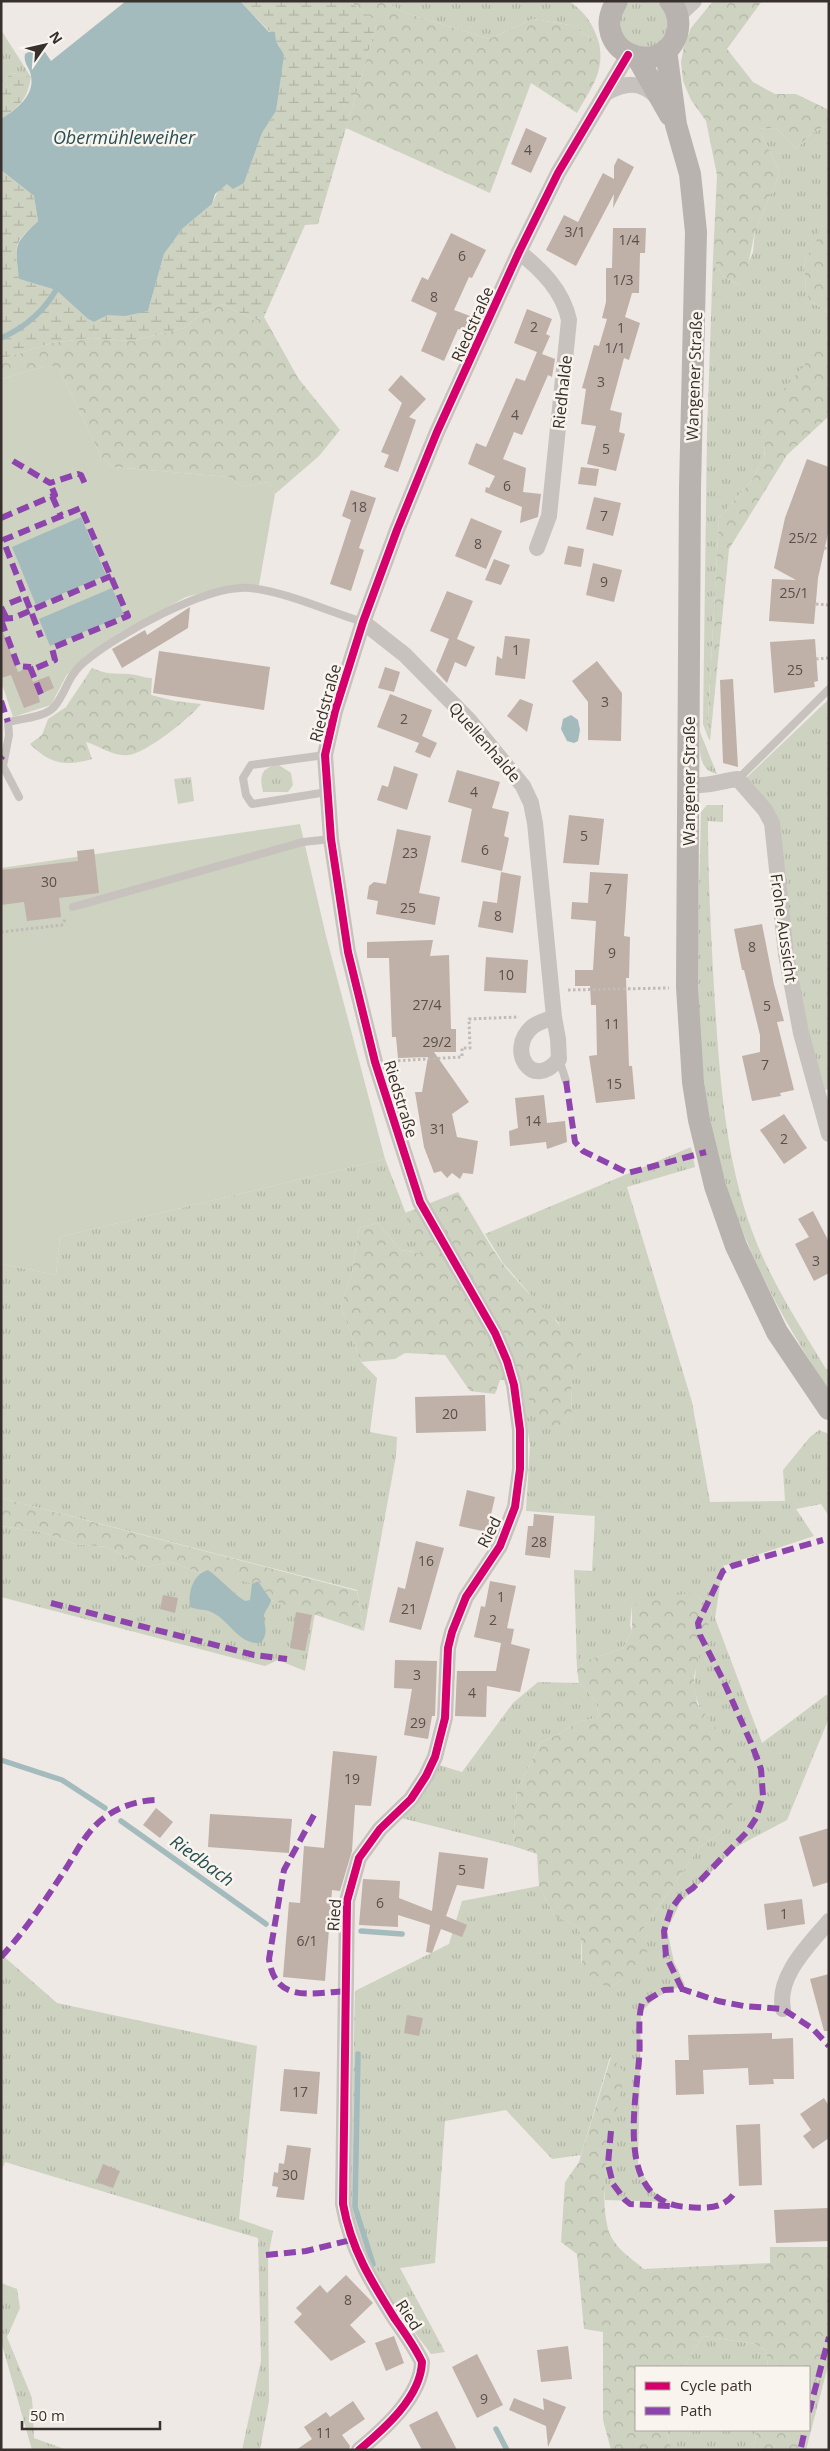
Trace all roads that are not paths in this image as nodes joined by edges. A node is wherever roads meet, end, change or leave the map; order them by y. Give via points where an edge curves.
1 (681, 6) edge
2 (609, 7) edge
3 (666, 50) junction
4 (632, 56) junction
5 (606, 93) junction
6 (662, 102) junction
7 (676, 125) junction
8 (519, 252) junction
9 (537, 548) dead end
10 (363, 622) junction
11 (829, 689) edge
12 (325, 755) junction
13 (738, 779) junction
14 (688, 785) junction
15 (328, 792) junction
16 (19, 797) dead end
17 (331, 839) junction
18 (73, 907) road end
19 (554, 1017) junction
20 (559, 1059) junction
21 (566, 1081) dead end
22 (829, 1134) edge
23 (514, 1385) joint
24 (829, 1409) edge
25 (829, 1921) edge
26 (783, 2008) dead end
27 (359, 2450) edge

1 - 3 main road via 676,37
2 - 4 main road, Wangener Straße via 611,35
3 - 4 main road via 652,57
3 - 7 main road, Wangener Straße
4 - 5 street, Riedstraße
4 - 6 main road, Wangener Straße
5 - 6 street via 624,84 639,85 650,90
5 - 8 street, Riedstraße via 558,173
6 - 7 main road, Wangener Straße
7 - 14 main road, Wangener Straße via 690,174 697,260 690,488
8 - 9 street, Riedhalde via 544,274 560,296 569,320 549,516
8 - 10 street, Riedstraße via 438,432
10 - 12 street, Riedstraße
10 - 16 lane via 253,588 197,599 121,636 85,662 68,680 54,708 8,722 3,766
10 - 19 street, Quellenhalde via 405,655 468,720 523,786 535,823
11 - 13 lane
12 - 15 street, Riedstraße
12 - 15 lane via 251,765 243,778 246,795 252,804
13 - 14 street via 710,786
13 - 22 street, Frohe Aussicht via 766,810 772,823 786,954 801,1033
14 - 24 main road, Wangener Straße via 687,987 699,1120 725,1217 748,1275 777,1332
15 - 17 street, Riedstraße
17 - 18 lane via 304,842
17 - 23 street, Riedstraße via 348,952 375,1062 420,1202 495,1332
19 - 20 street, Quellenhalde
19 - 20 street via 526,1033 522,1057 525,1065 537,1072 549,1069
20 - 21 lane
23 - 27 street, Ried via 520,1430 520,1469 515,1507 500,1546 466,1597 452,1632 448,1648 445,1718 435,1757 411,1799 380,1829 363,1852 355,1868 347,1901 343,2204 351,2240 359,2257 422,2362 419,2380 410,2396 380,2433
25 - 26 street via 794,1965 784,1987

